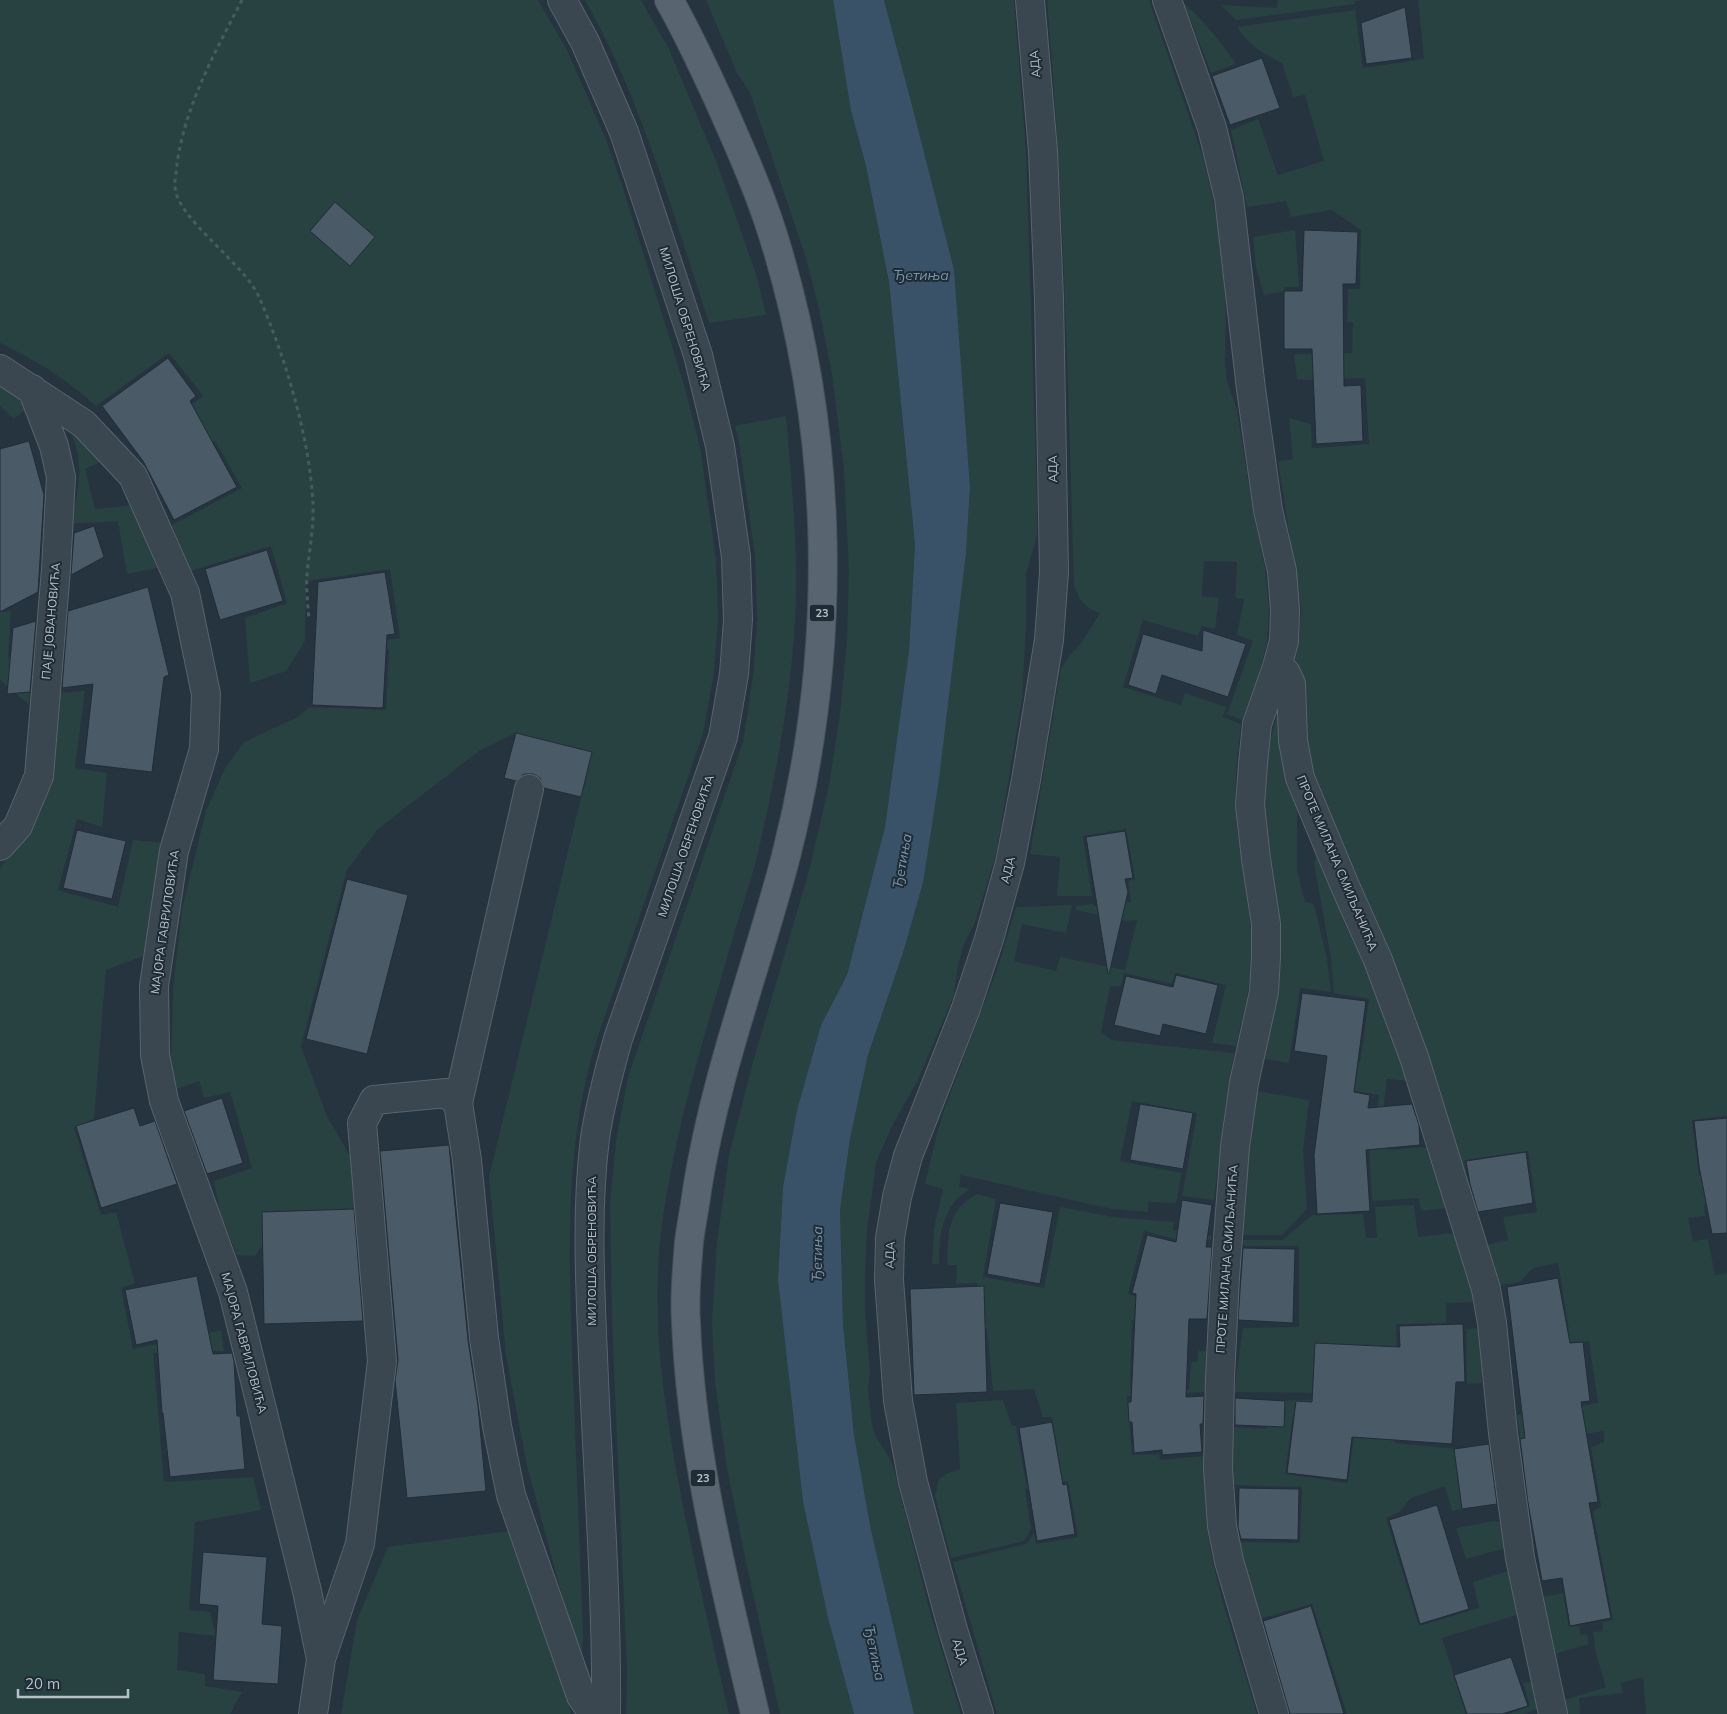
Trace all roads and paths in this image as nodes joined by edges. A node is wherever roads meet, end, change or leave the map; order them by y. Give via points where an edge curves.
1 (242, 0) edge
2 (562, 0) edge
3 (669, 0) edge
4 (1030, 0) edge
5 (1167, 0) edge
6 (0, 369) edge
7 (32, 390) junction
8 (308, 620) dead end
9 (1277, 667) junction
10 (529, 790) dead end
11 (0, 846) edge
12 (458, 1103) junction
13 (321, 1659) junction
14 (313, 1714) edge
15 (593, 1714) edge
16 (606, 1714) edge
17 (755, 1714) edge
18 (979, 1714) edge
19 (1274, 1714) edge
20 (1553, 1714) edge

1 - 8 path via 196,94 179,149 175,187 186,212 241,270 258,294 291,387 301,425 313,503 313,535 307,577
2 - 16 street, МИЛОША ОБРЕНОВИЋА via 585,42 624,132 698,355 720,446 736,557 738,620 734,674 723,737 618,1038 596,1137 590,1201 592,1324
3 - 17 main road, 23 via 737,141 772,230 800,338 818,454 822,510 824,595 816,698 801,793 786,858 724,1067 703,1154 690,1238 686,1297 691,1397 702,1475
4 - 18 street, АДА via 1043,151 1049,298 1054,563 1050,632 1010,863 965,1012 908,1156 890,1246 889,1280 898,1401 913,1482
5 - 9 street via 1212,128 1229,198 1268,510 1282,572 1284,642
6 - 7 street, МАЈОРА ГАВРИЛОВИЋА
7 - 11 street, ПАЈЕ ЈОВАНОВИЋА via 54,446 61,477 56,569 39,776 18,826
7 - 13 street, МАЈОРА ГАВРИЛОВИЋА via 84,424 133,476 185,593 206,694 204,749 174,851 154,986 155,1055 164,1101 233,1292
9 - 19 street, ПРОТЕ МИЛАНА СМИЉАНИЋА via 1257,724 1253,764 1250,805 1266,924 1266,957 1264,992 1244,1083 1235,1147 1223,1305 1218,1468 1222,1526 1229,1561
9 - 20 street, ПРОТЕ МИЛАНА СМИЉАНИЋА via 1286,673 1291,684 1293,741 1300,778 1378,960 1414,1057 1486,1289 1520,1558
10 - 12 street
12 - 13 street via 446,1093 374,1100 362,1123 382,1361 360,1544
12 - 15 street via 467,1160 484,1338 511,1495 581,1696
13 - 14 street, МАЈОРА ГАВРИЛОВИЋА

